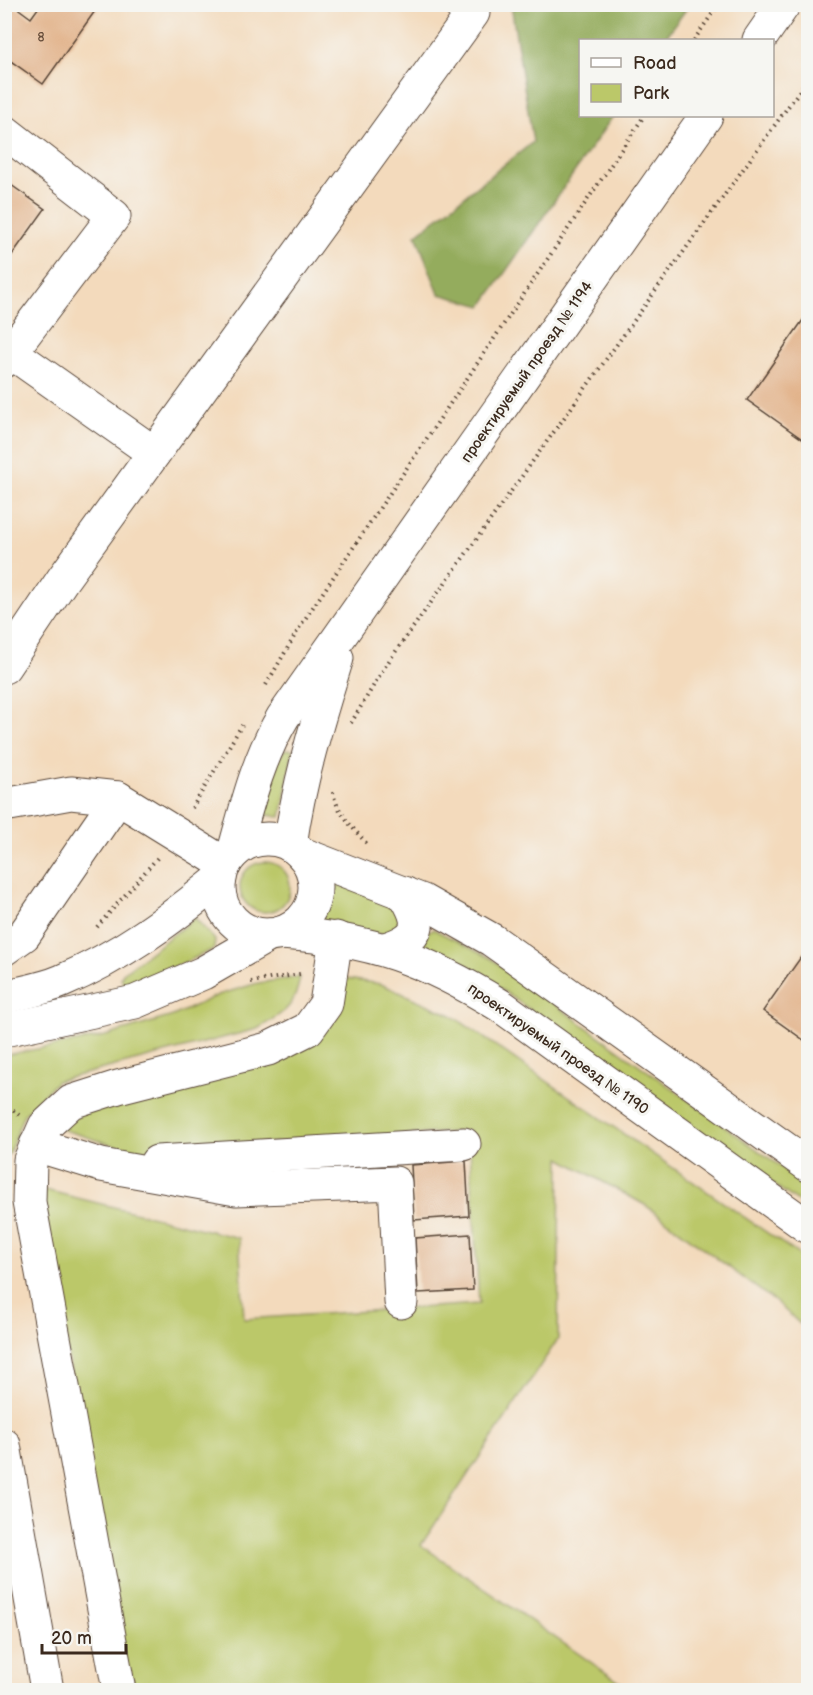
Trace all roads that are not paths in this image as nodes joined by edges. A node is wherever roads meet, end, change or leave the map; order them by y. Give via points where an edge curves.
1 (460, 4) edge
2 (784, 4) edge
3 (760, 39) edge
4 (705, 117) edge
5 (4, 131) edge
6 (8, 357) edge
7 (154, 453) junction
8 (347, 628) junction
9 (4, 667) edge
10 (118, 798) junction
11 (4, 805) edge
12 (296, 849) junction
13 (226, 865) junction
14 (404, 893) junction
15 (275, 934) junction
16 (336, 938) junction
17 (4, 949) edge
18 (385, 949) junction
19 (4, 998) edge
20 (4, 1030) edge
21 (464, 1144) dead end
22 (36, 1146) junction
23 (101, 1165) junction
24 (808, 1165) edge
25 (808, 1227) edge
26 (401, 1302) dead end
27 (4, 1444) edge
28 (16, 1580) edge
29 (47, 1690) edge
30 (119, 1690) edge

1 - 7 street via 473,13
2 - 3 street
4 - 8 street, проектируемый проезд № 1194
5 - 6 street via 114,216
6 - 7 street
7 - 9 street
8 - 12 street, проектируемый проезд № 1194 via 319,716 293,819
8 - 13 street, проектируемый проезд № 1194 via 270,739
10 - 11 street via 71,793
10 - 13 street
10 - 17 street via 24,935
12 - 13 street via 276,840 261,839 246,843
12 - 14 street
12 - 15 street via 311,868 313,900 295,925
13 - 15 street via 219,893 231,918 248,930
13 - 19 street via 166,923 116,956 60,982
14 - 18 street via 418,923 413,936
14 - 24 street via 492,940
15 - 16 street, проектируемый проезд № 1190
15 - 20 street via 203,973 135,1002
16 - 18 street, проектируемый проезд № 1190
16 - 22 street via 326,1004 308,1029 268,1049 71,1102 45,1126
18 - 25 street, проектируемый проезд № 1190 via 458,979 501,1006
21 - 23 street
22 - 23 street
22 - 30 street via 30,1160 29,1203
23 - 26 street via 236,1189 395,1183
27 - 28 street
28 - 29 street

